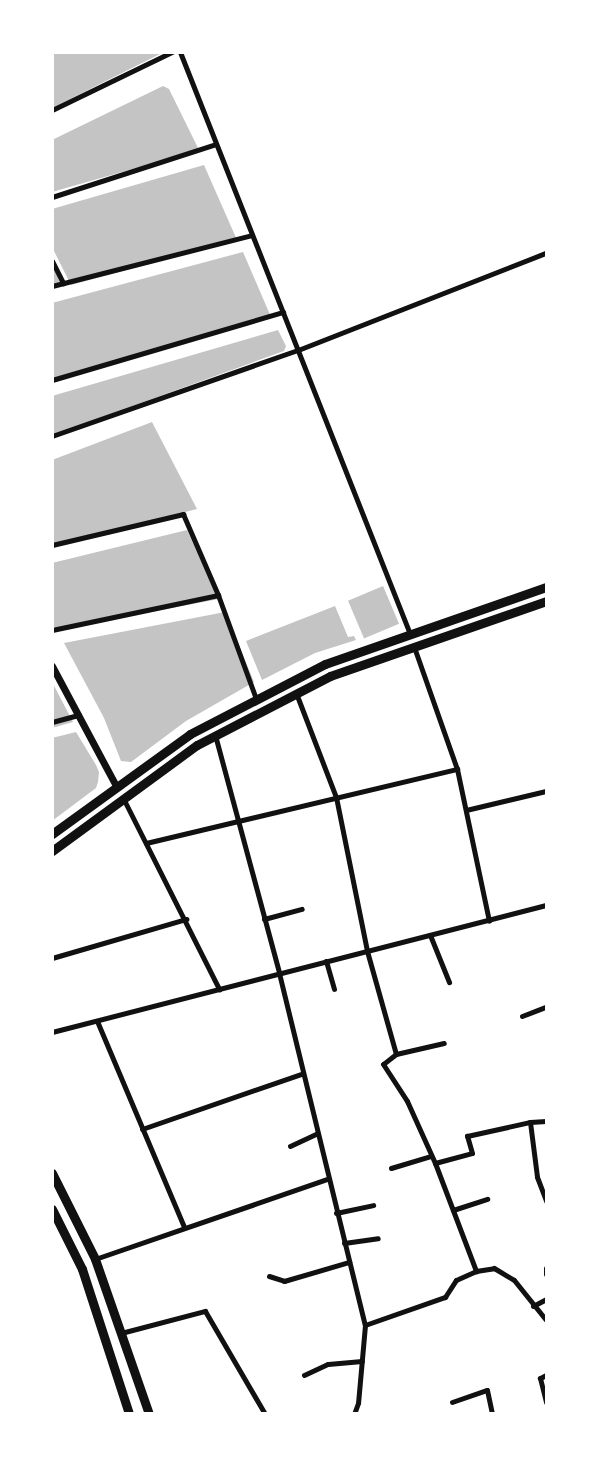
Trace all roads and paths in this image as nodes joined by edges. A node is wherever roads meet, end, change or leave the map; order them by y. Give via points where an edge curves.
1 (172, 52) edge
2 (180, 52) edge
3 (52, 110) edge
4 (216, 144) junction
5 (52, 197) edge
6 (252, 235) junction
7 (546, 253) edge
8 (52, 260) edge
9 (63, 283) junction
10 (52, 286) edge
11 (283, 312) junction
12 (298, 350) junction
13 (52, 380) edge
14 (52, 436) edge
15 (52, 546) edge
16 (546, 587) edge
17 (218, 596) junction
18 (546, 600) edge
19 (52, 630) edge
20 (410, 634) junction
21 (414, 646) junction
22 (52, 666) edge
23 (296, 694) junction
24 (256, 700) junction
25 (79, 715) junction
26 (52, 722) edge
27 (215, 735) junction
28 (457, 769) junction
29 (116, 786) junction
30 (546, 791) edge
31 (336, 797) junction
32 (124, 800) junction
33 (466, 810) junction
34 (238, 820) junction
35 (52, 834) edge
36 (146, 843) junction
37 (52, 851) edge
38 (546, 906) edge
39 (302, 909) dead end
40 (186, 919) junction
41 (264, 919) junction
42 (489, 921) junction
43 (430, 935) junction
44 (368, 951) junction
45 (52, 958) edge
46 (326, 962) junction
47 (279, 973) junction
48 (449, 982) dead end
49 (219, 988) junction
50 (334, 988) dead end
51 (546, 1007) edge
52 (522, 1016) dead end
53 (97, 1021) junction
54 (52, 1032) edge
55 (444, 1043) dead end
56 (396, 1054) junction
57 (301, 1074) junction
58 (530, 1122) junction
59 (546, 1122) edge
60 (142, 1129) junction
61 (316, 1134) junction
62 (290, 1146) dead end
63 (431, 1156) junction
64 (435, 1164) junction
65 (391, 1168) dead end
66 (52, 1173) edge
67 (327, 1179) junction
68 (487, 1199) dead end
69 (546, 1201) edge
70 (373, 1206) dead end
71 (52, 1209) edge
72 (453, 1210) junction
73 (336, 1213) junction
74 (184, 1227) junction
75 (378, 1238) dead end
76 (344, 1243) junction
77 (95, 1259) junction
78 (349, 1262) junction
79 (546, 1268) edge
80 (476, 1271) junction
81 (546, 1274) edge
82 (269, 1276) dead end
83 (546, 1299) edge
84 (533, 1306) junction
85 (546, 1320) edge
86 (365, 1325) junction
87 (120, 1334) junction
88 (362, 1361) junction
89 (304, 1375) dead end
90 (546, 1376) edge
91 (452, 1402) dead end
92 (546, 1402) edge
93 (129, 1414) edge
94 (149, 1414) edge
95 (264, 1414) edge
96 (354, 1414) edge
97 (492, 1414) edge

1 - 3 street
2 - 4 street
4 - 5 street
4 - 6 street
6 - 9 street
6 - 11 street
7 - 12 street
8 - 9 street
9 - 10 street
11 - 12 street
11 - 13 street
12 - 14 street
12 - 20 street
15 - 17 street via 183,514
16 - 20 main road
17 - 19 street
17 - 24 street
18 - 21 main road
20 - 24 main road via 325,664
21 - 23 main road via 330,676
21 - 28 street
22 - 25 street
23 - 27 main road
23 - 31 street
24 - 29 main road via 190,734
25 - 26 street
25 - 29 street
27 - 32 main road
27 - 34 street
28 - 31 street
28 - 33 street
29 - 35 main road
30 - 33 street
31 - 34 street
31 - 44 street
32 - 36 street
32 - 37 main road
33 - 42 street
34 - 36 street
34 - 41 street
36 - 40 street
38 - 42 street
39 - 41 street
40 - 45 street
40 - 49 street
41 - 47 street
42 - 43 street
43 - 44 street
43 - 48 street
44 - 46 street
44 - 56 street
46 - 47 street
46 - 50 street
47 - 49 street
47 - 57 street
49 - 53 street
51 - 52 street
53 - 54 street
53 - 60 street
55 - 56 street
56 - 63 street via 383,1064 407,1101
57 - 60 street
57 - 61 street
58 - 59 street
58 - 64 street via 467,1136 472,1153
58 - 69 street via 537,1177
60 - 74 street
61 - 62 street
61 - 67 street
63 - 64 street
63 - 65 street
64 - 72 street
66 - 77 main road
67 - 73 street
67 - 74 street
68 - 72 street
70 - 73 street
71 - 93 main road via 82,1269
72 - 80 street
73 - 76 street
74 - 77 street
75 - 76 street
76 - 78 street
77 - 87 main road
78 - 82 street via 284,1281
78 - 86 street
79 - 81 street
80 - 84 street via 494,1268 514,1280
80 - 86 street via 456,1280 445,1297
83 - 84 street
84 - 85 street
86 - 88 street
87 - 94 main road
87 - 95 street via 205,1311
88 - 89 street via 328,1364
88 - 96 street
90 - 92 street via 540,1378
91 - 97 street via 487,1390

